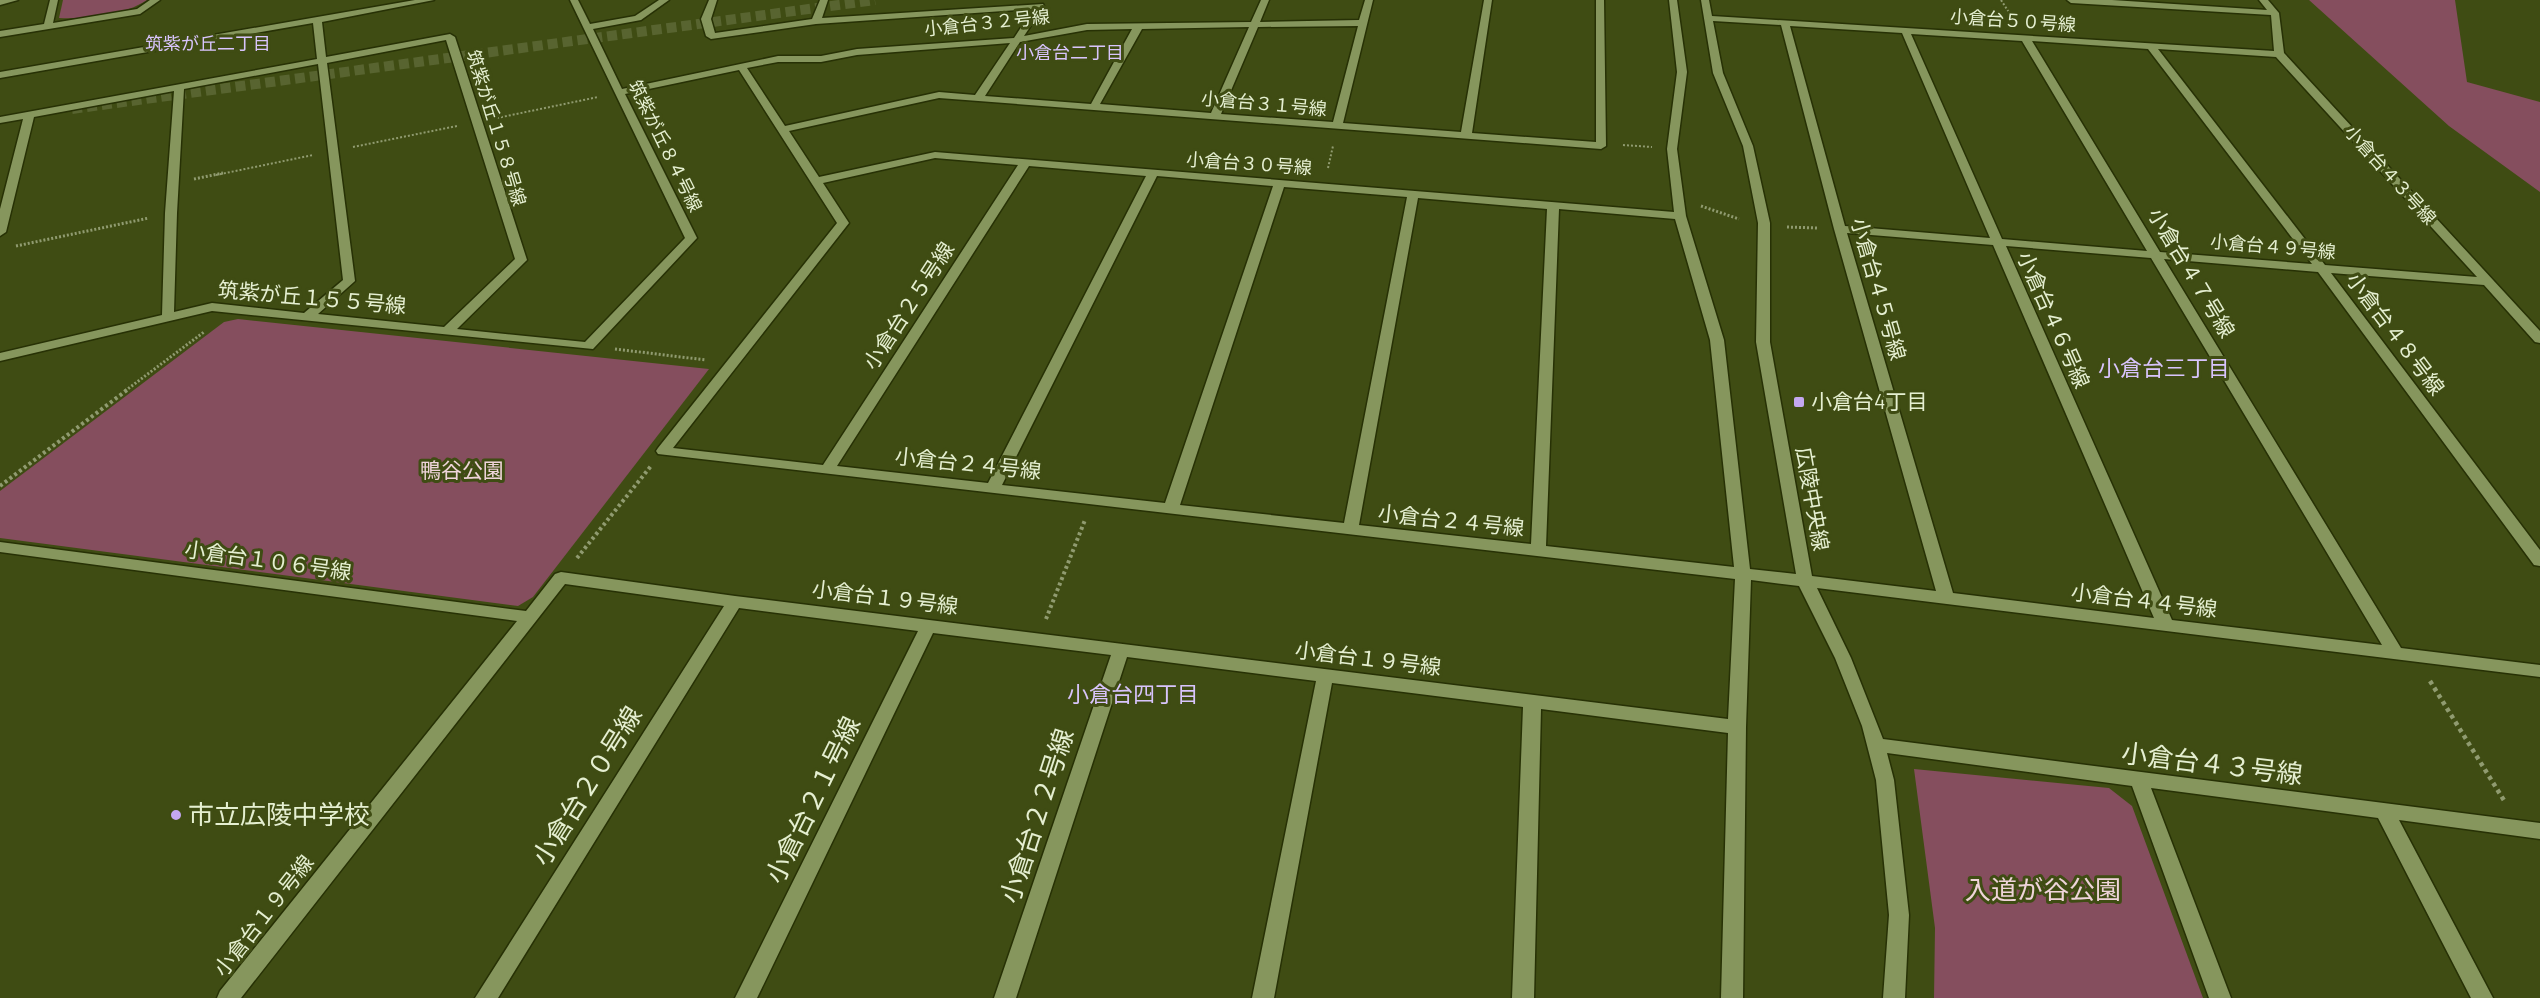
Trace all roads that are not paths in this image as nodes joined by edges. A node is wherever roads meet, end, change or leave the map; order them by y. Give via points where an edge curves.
1 (14, 0) edge
2 (54, 0) edge
3 (156, 0) edge
4 (430, 0) edge
5 (574, 0) edge
6 (665, 0) edge
7 (713, 0) edge
8 (824, 0) edge
9 (930, 0) edge
10 (1265, 0) edge
11 (1369, 0) edge
12 (1488, 0) edge
13 (1600, 0) edge
14 (1673, 0) edge
15 (1705, 0) edge
16 (2071, 0) edge
17 (2263, 0) edge
18 (0, 2) edge
19 (1040, 3) edge
20 (2157, 3) edge
21 (929, 13) junction
22 (2275, 13) junction
23 (1708, 18) junction
24 (317, 20) junction
25 (816, 21) junction
26 (1362, 23) junction
27 (1785, 23) junction
28 (1255, 25) junction
29 (48, 26) junction
30 (588, 27) junction
31 (1138, 27) junction
32 (1905, 30) junction
33 (0, 34) edge
34 (2025, 38) junction
35 (1018, 40) junction
36 (2151, 46) junction
37 (2279, 54) junction
38 (320, 60) junction
39 (741, 66) junction
40 (0, 75) edge
41 (179, 88) junction
42 (620, 92) junction
43 (978, 98) junction
44 (1094, 107) junction
45 (29, 115) junction
46 (1214, 117) junction
47 (0, 120) edge
48 (1337, 127) junction
49 (782, 130) junction
50 (1466, 136) junction
51 (1025, 163) junction
52 (1153, 173) junction
53 (817, 181) junction
54 (1280, 183) junction
55 (1413, 194) junction
56 (1553, 206) junction
57 (1680, 216) junction
58 (1840, 229) junction
59 (0, 232) edge
60 (1997, 242) junction
61 (2158, 255) junction
62 (2322, 268) junction
63 (2488, 282) junction
64 (308, 316) junction
65 (168, 317) junction
66 (447, 331) junction
67 (2540, 339) edge
68 (588, 346) joint
69 (0, 357) edge
70 (827, 470) junction
71 (993, 488) junction
72 (1171, 509) junction
73 (1350, 530) junction
74 (0, 547) edge
75 (1538, 552) junction
76 (2540, 561) edge
77 (1743, 574) junction
78 (1805, 581) junction
79 (1947, 600) junction
80 (735, 602) junction
81 (530, 617) junction
82 (2166, 626) junction
83 (928, 627) junction
84 (1120, 651) junction
85 (2396, 654) junction
86 (2540, 671) edge
87 (1324, 676) junction
88 (1533, 703) junction
89 (1737, 727) junction
90 (1877, 745) junction
91 (2139, 780) junction
92 (2384, 811) junction
93 (2540, 831) edge
94 (228, 998) edge
95 (486, 998) edge
96 (746, 998) edge
97 (1005, 998) edge
98 (1263, 998) edge
99 (1523, 998) edge
100 (1732, 998) edge
101 (1894, 998) edge
102 (2220, 998) edge
103 (2482, 998) edge

1 - 18 street
2 - 29 street
3 - 29 street via 140,11
4 - 24 street
5 - 30 street, 筑紫が丘８４号線
6 - 30 street via 638,18
7 - 25 street via 706,19 711,36
8 - 25 street
9 - 21 street
10 - 28 street
11 - 26 street
12 - 50 street
13 - 50 street, 小倉台３１号線 via 1601,146
14 - 57 street via 1682,72 1672,148
15 - 23 street, 広陵中央線
16 - 20 street
17 - 22 street
19 - 21 street
19 - 35 street
20 - 22 street
21 - 25 street
22 - 37 street
23 - 27 street, 小倉台５０号線
23 - 78 street, 広陵中央線 via 1718,74 1748,146 1764,223 1763,342
24 - 38 street
24 - 40 street
26 - 28 street, 小倉台３２号線
26 - 48 street
27 - 32 street, 小倉台５０号線
27 - 58 street, 小倉台４５号線
28 - 31 street, 小倉台３２号線
28 - 46 street
29 - 33 street
30 - 42 street, 筑紫が丘８４号線
31 - 35 street, 小倉台３２号線 via 1087,27
31 - 44 street
32 - 34 street, 小倉台５０号線
32 - 60 street, 小倉台４６号線
34 - 36 street, 小倉台５０号線
34 - 61 street, 小倉台４７号線
35 - 39 street, 小倉台３２号線 via 778,59
35 - 43 street
36 - 37 street, 小倉台５０号線
36 - 62 street, 小倉台４８号線
37 - 63 street, 小倉台４３号線
38 - 41 street, 筑紫が丘１５８号線
38 - 64 street via 349,281
38 - 66 street, 筑紫が丘１５８号線 via 450,37 520,260
39 - 42 street, 小倉台３２号線
39 - 49 street
41 - 45 street, 筑紫が丘１５８号線
41 - 65 street
42 - 68 street, 筑紫が丘８４号線 via 691,238
43 - 44 street, 小倉台３１号線
43 - 49 street, 小倉台３１号線 via 939,95
44 - 46 street, 小倉台３１号線
45 - 47 street, 筑紫が丘１５８号線
45 - 59 street
46 - 48 street, 小倉台３１号線
48 - 50 street, 小倉台３１号線
49 - 53 street
51 - 52 street, 小倉台３０号線
51 - 53 street, 小倉台３０号線 via 935,155
51 - 70 street, 小倉台２５号線
52 - 54 street, 小倉台３０号線
52 - 71 street
53 - 70 street, 小倉台２４号線 via 843,223 663,451
54 - 55 street, 小倉台３０号線
54 - 72 street
55 - 56 street, 小倉台３０号線
55 - 73 street
56 - 57 street, 小倉台３０号線
56 - 75 street
57 - 77 street via 1717,340
58 - 60 street, 小倉台４９号線
58 - 79 street, 小倉台４５号線
60 - 61 street, 小倉台４９号線
60 - 82 street, 小倉台４６号線
61 - 62 street, 小倉台４９号線
61 - 85 street, 小倉台４７号線
62 - 63 street, 小倉台４９号線
62 - 76 street, 小倉台４８号線
63 - 67 street, 小倉台４３号線
64 - 65 street, 筑紫が丘１５５号線 via 212,307
64 - 66 street, 筑紫が丘１５５号線
65 - 69 street, 筑紫が丘１５５号線
66 - 68 street, 筑紫が丘１５５号線
70 - 71 street, 小倉台２４号線
71 - 72 street, 小倉台２４号線
72 - 73 street, 小倉台２４号線
73 - 75 street, 小倉台２４号線
74 - 81 street, 小倉台１０６号線
75 - 77 street, 小倉台２４号線
77 - 78 street, 小倉台４４号線
77 - 89 street
78 - 79 street, 小倉台４４号線
78 - 90 street, 広陵中央線 via 1843,658
79 - 82 street, 小倉台４４号線
80 - 81 street, 小倉台１９号線 via 561,578
80 - 83 street, 小倉台１９号線
80 - 95 street, 小倉台２０号線
81 - 94 street, 小倉台１９号線
82 - 85 street, 小倉台４４号線
83 - 84 street, 小倉台１９号線
83 - 96 street, 小倉台２１号線
84 - 87 street, 小倉台１９号線
84 - 97 street, 小倉台２２号線
85 - 86 street, 小倉台４４号線
87 - 88 street, 小倉台１９号線
87 - 98 street
88 - 89 street, 小倉台１９号線
88 - 99 street
89 - 100 street
90 - 91 street, 小倉台４３号線
90 - 101 street, 広陵中央線 via 1885,780 1899,915
91 - 92 street, 小倉台４３号線
91 - 102 street
92 - 93 street, 小倉台４３号線
92 - 103 street

